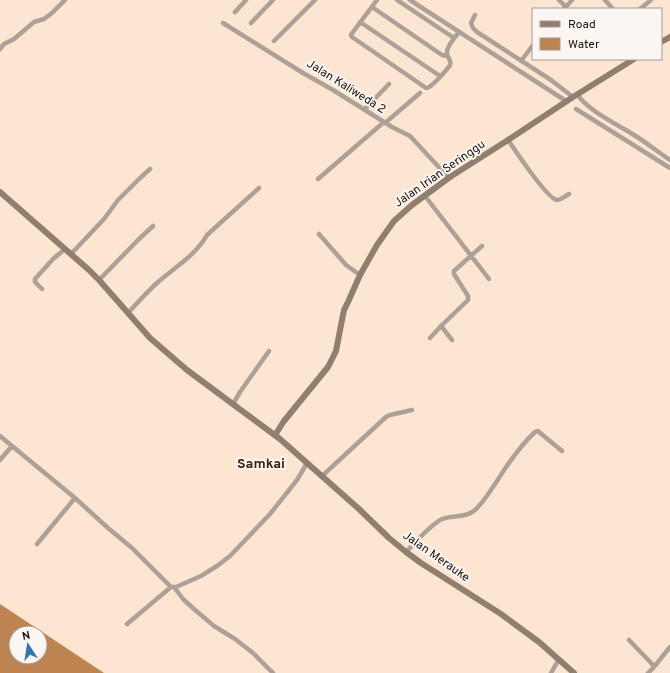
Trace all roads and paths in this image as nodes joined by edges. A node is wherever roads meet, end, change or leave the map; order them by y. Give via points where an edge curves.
1 (65, 0) edge
2 (246, 0) edge
3 (273, 0) edge
4 (314, 0) edge
5 (377, 0) edge
6 (397, 0) edge
7 (410, 0) edge
8 (559, 0) edge
9 (572, 0) edge
10 (605, 0) edge
11 (651, 0) edge
12 (372, 8) junction
13 (565, 8) edge
14 (612, 8) edge
15 (641, 8) edge
16 (235, 12) dead end
17 (428, 12) junction
18 (475, 15) dead end
19 (424, 18) junction
20 (360, 22) junction
21 (223, 23) dead end
22 (251, 23) dead end
23 (459, 32) junction
24 (454, 38) junction
25 (274, 40) dead end
26 (532, 45) edge
27 (0, 49) edge
28 (447, 56) junction
29 (521, 60) junction
30 (632, 60) edge
31 (440, 76) junction
32 (389, 84) dead end
33 (420, 93) dead end
34 (572, 98) junction
35 (576, 108) dead end
36 (365, 109) junction
37 (384, 122) junction
38 (508, 140) junction
39 (670, 160) edge
40 (670, 168) edge
41 (150, 169) dead end
42 (318, 178) dead end
43 (449, 178) junction
44 (258, 188) dead end
45 (0, 192) edge
46 (568, 194) dead end
47 (425, 196) junction
48 (154, 226) dead end
49 (319, 234) dead end
50 (482, 246) dead end
51 (65, 249) junction
52 (71, 254) junction
53 (472, 255) junction
54 (360, 275) junction
55 (489, 279) dead end
56 (99, 280) junction
57 (42, 289) dead end
58 (128, 312) junction
59 (441, 326) junction
60 (430, 338) dead end
61 (452, 340) dead end
62 (270, 351) dead end
63 (233, 404) junction
64 (412, 410) dead end
65 (275, 435) junction
66 (0, 436) edge
67 (12, 446) junction
68 (562, 451) dead end
69 (0, 460) edge
70 (307, 463) junction
71 (322, 476) junction
72 (75, 498) junction
73 (37, 544) dead end
74 (406, 552) junction
75 (172, 587) junction
76 (127, 624) dead end
77 (629, 640) dead end
78 (670, 647) edge
79 (559, 659) junction
80 (654, 667) junction
81 (273, 673) edge
82 (551, 673) edge
83 (574, 673) edge
84 (648, 673) edge

1 - 27 street via 52,13 34,22
2 - 16 street
3 - 22 street
4 - 25 street
5 - 12 street
6 - 19 street
7 - 17 street
8 - 13 street
9 - 13 street
10 - 14 street
11 - 15 street
12 - 20 street
12 - 28 street via 442,56
17 - 19 street
17 - 23 street
18 - 29 street via 471,23 477,32
19 - 24 street
20 - 31 street
20 - 31 street via 352,37 419,84 427,88
21 - 36 street, Jalan Kaliweda 2
23 - 24 street
23 - 34 street
24 - 28 street via 446,52
26 - 29 street
28 - 31 street via 450,66
29 - 34 street
30 - 34 street, Jalan Irian Seringgu
32 - 36 street
33 - 37 street
34 - 38 street, Jalan Irian Seringgu
34 - 39 street via 579,98 590,108
35 - 40 street
36 - 37 street, Jalan Kaliweda 2
37 - 42 street
37 - 43 street, Jalan Kaliweda 2 via 410,136
38 - 43 street, Jalan Irian Seringgu
38 - 46 street via 550,195 557,200
41 - 52 street via 118,200
43 - 47 street, Jalan Irian Seringgu
44 - 58 street via 207,235 202,244 184,262 158,282
45 - 51 street, Jalan Merauke
47 - 53 street
47 - 54 street, Jalan Irian Seringgu via 402,213 387,229
48 - 56 street
49 - 54 street via 346,266
50 - 53 street
51 - 52 street, Jalan Merauke
51 - 57 street via 35,279
52 - 56 street, Jalan Merauke
53 - 55 street
53 - 59 street via 454,271 468,300
54 - 65 street, Jalan Irian Seringgu via 344,310 334,358
56 - 58 street, Jalan Merauke
58 - 63 street, Jalan Merauke via 150,338 187,370
59 - 60 street
59 - 61 street
62 - 63 street
63 - 65 street, Jalan Merauke
64 - 71 street via 386,417
65 - 70 street, Jalan Merauke
66 - 67 street
67 - 69 street
67 - 72 street
68 - 74 street via 539,432 535,432 475,510 440,520
70 - 71 street, Jalan Merauke
70 - 75 street via 270,514 230,556 200,576
71 - 74 street, Jalan Merauke
72 - 73 street
72 - 75 street
74 - 79 street, Jalan Merauke via 501,614
75 - 76 street
75 - 81 street via 194,609 214,626 236,639
77 - 80 street
78 - 80 street
79 - 82 street
79 - 83 street, Jalan Merauke
80 - 84 street

